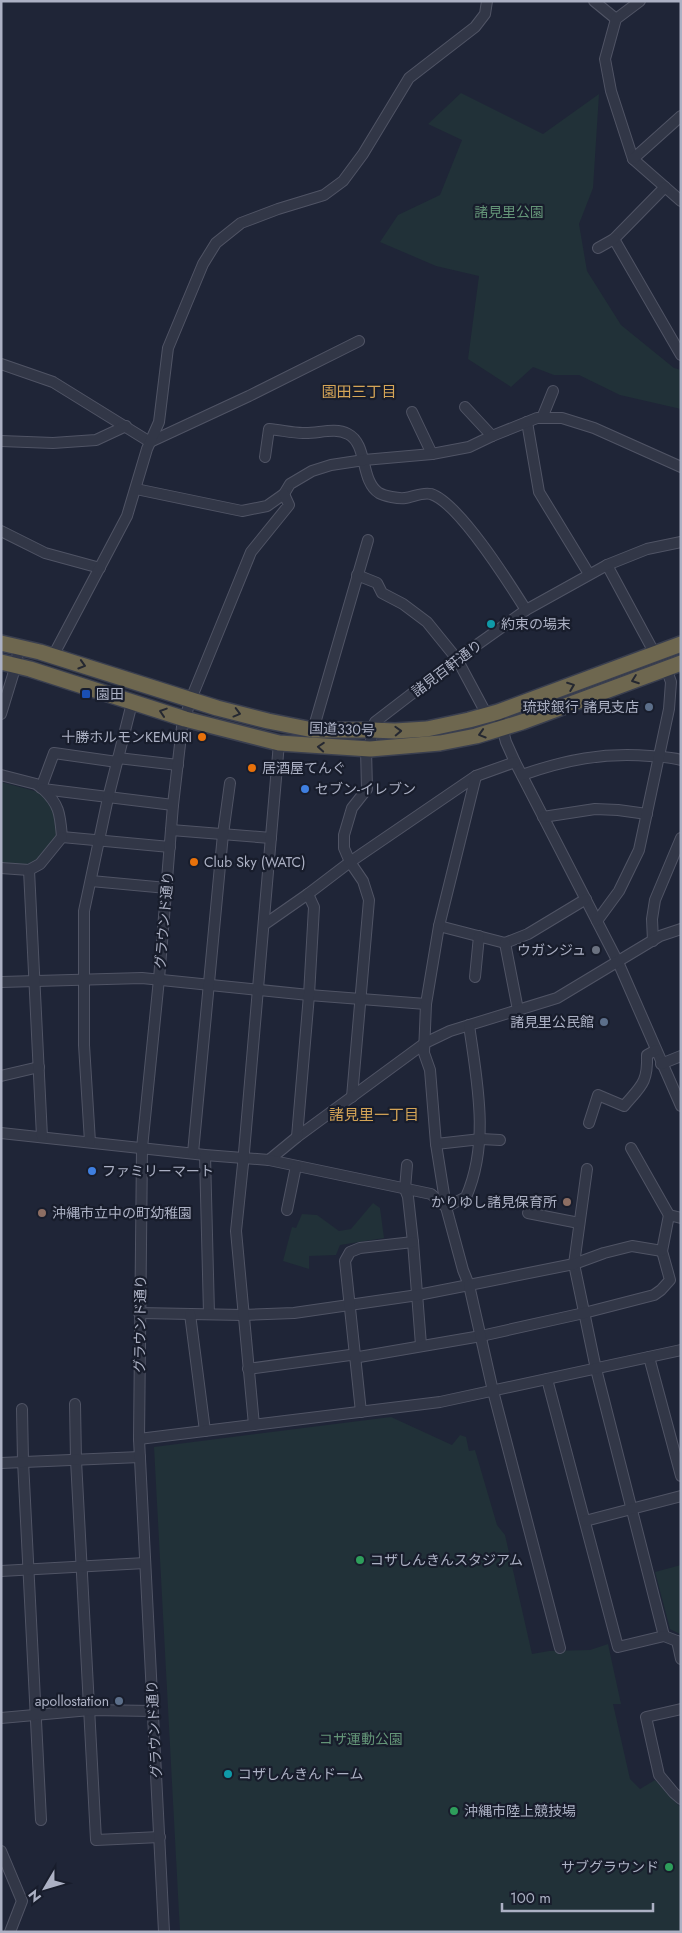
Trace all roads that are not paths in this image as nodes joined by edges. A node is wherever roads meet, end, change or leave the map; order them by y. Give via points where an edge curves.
1 (487, 1) edge
2 (594, 1) edge
3 (640, 1) edge
4 (616, 19) junction
5 (681, 116) edge
6 (633, 159) junction
7 (665, 187) junction
8 (681, 201) edge
9 (614, 239) junction
10 (598, 248) dead end
11 (359, 341) dead end
12 (681, 355) edge
13 (1, 364) edge
14 (553, 391) dead end
15 (465, 407) dead end
16 (412, 412) dead end
17 (542, 418) junction
18 (527, 422) junction
19 (126, 426) junction
20 (492, 436) junction
21 (1, 441) edge
22 (150, 442) junction
23 (432, 454) junction
24 (265, 457) dead end
25 (364, 460) junction
26 (681, 467) edge
27 (136, 489) junction
28 (284, 494) junction
29 (1, 532) edge
30 (368, 540) dead end
31 (681, 542) edge
32 (607, 565) junction
33 (100, 568) junction
34 (589, 574) junction
35 (357, 576) junction
36 (526, 610) junction
37 (1, 643) edge
38 (681, 644) edge
39 (19, 646) junction
40 (655, 654) junction
41 (52, 656) junction
42 (457, 658) junction
43 (9, 663) edge
44 (674, 666) edge
45 (191, 700) junction
46 (132, 703) junction
47 (1, 714) edge
48 (492, 714) junction
49 (185, 719) junction
50 (502, 728) junction
51 (313, 730) junction
52 (372, 730) junction
53 (279, 743) junction
54 (368, 749) junction
55 (660, 757) junction
56 (118, 760) junction
57 (681, 760) edge
58 (515, 762) junction
59 (178, 765) junction
60 (1, 775) edge
61 (522, 775) junction
62 (476, 776) junction
63 (230, 783) dead end
64 (42, 789) junction
65 (108, 798) junction
66 (173, 805) junction
67 (647, 814) junction
68 (543, 817) junction
69 (171, 830) junction
70 (223, 834) junction
71 (62, 837) junction
72 (271, 838) junction
73 (681, 838) edge
74 (99, 841) junction
75 (170, 847) junction
76 (350, 862) junction
77 (1, 868) edge
78 (29, 870) junction
79 (90, 881) junction
80 (167, 888) junction
81 (308, 894) junction
82 (586, 899) junction
83 (597, 921) junction
84 (265, 924) junction
85 (439, 926) junction
86 (681, 929) edge
87 (479, 936) junction
88 (653, 940) junction
89 (505, 943) junction
90 (618, 962) junction
91 (475, 977) dead end
92 (159, 979) junction
93 (84, 980) junction
94 (36, 981) junction
95 (1, 982) edge
96 (209, 985) junction
97 (258, 989) junction
98 (309, 995) junction
99 (360, 998) junction
100 (426, 1004) junction
101 (518, 1010) junction
102 (470, 1025) junction
103 (425, 1043) junction
104 (656, 1050) junction
105 (681, 1056) edge
106 (662, 1064) junction
107 (39, 1067) junction
108 (1, 1076) edge
109 (352, 1097) junction
110 (681, 1106) edge
111 (589, 1123) dead end
112 (1, 1132) edge
113 (42, 1137) junction
114 (297, 1137) junction
115 (481, 1139) junction
116 (500, 1140) dead end
117 (90, 1142) junction
118 (436, 1144) junction
119 (142, 1148) junction
120 (631, 1148) dead end
121 (193, 1154) junction
122 (205, 1155) junction
123 (244, 1159) junction
124 (269, 1160) junction
125 (407, 1165) dead end
126 (296, 1166) junction
127 (587, 1169) dead end
128 (405, 1189) junction
129 (446, 1207) junction
130 (287, 1210) dead end
131 (528, 1213) dead end
132 (670, 1215) junction
133 (681, 1218) edge
134 (580, 1223) junction
135 (413, 1242) junction
136 (662, 1250) junction
137 (574, 1264) junction
138 (469, 1285) junction
139 (418, 1295) junction
140 (349, 1304) junction
141 (140, 1313) junction
142 (584, 1313) junction
143 (190, 1314) junction
144 (209, 1314) junction
145 (243, 1315) junction
146 (481, 1336) junction
147 (421, 1345) junction
148 (681, 1350) edge
149 (356, 1356) junction
150 (649, 1358) junction
151 (248, 1369) junction
152 (596, 1369) junction
153 (547, 1379) junction
154 (493, 1391) junction
155 (75, 1404) dead end
156 (22, 1409) dead end
157 (361, 1412) junction
158 (254, 1425) junction
159 (205, 1431) junction
160 (139, 1439) junction
161 (140, 1456) junction
162 (76, 1460) junction
163 (23, 1461) junction
164 (1, 1462) edge
165 (681, 1476) edge
166 (681, 1496) edge
167 (632, 1509) junction
168 (585, 1521) junction
169 (145, 1563) junction
170 (83, 1566) junction
171 (29, 1569) junction
172 (1, 1571) edge
173 (664, 1636) junction
174 (679, 1640) edge
175 (560, 1648) dead end
176 (681, 1659) edge
177 (681, 1709) edge
178 (90, 1710) junction
179 (152, 1711) junction
180 (36, 1714) junction
181 (1, 1718) edge
182 (681, 1799) edge
183 (41, 1820) dead end
184 (160, 1837) junction
185 (1, 1851) edge
186 (10, 1932) edge
187 (164, 1932) edge

1 - 22 street via 485,14 475,27 409,78 343,181 324,195 241,223 216,242 203,264 168,348 158,422
2 - 4 street
3 - 4 street
4 - 6 street via 605,59 611,91
5 - 6 street
6 - 7 street
7 - 8 street
7 - 9 street
9 - 10 street
9 - 12 street
11 - 22 street
13 - 19 street via 53,382
14 - 17 street
15 - 20 street
16 - 23 street
17 - 18 street
17 - 26 street via 562,418 594,428
18 - 20 street
18 - 34 street via 539,492
19 - 21 street via 96,440 53,443
19 - 22 street
20 - 23 street via 469,447
22 - 27 street
23 - 25 street
24 - 25 street via 270,429 304,433 339,431 350,434
25 - 28 street via 312,471 290,484
25 - 36 street via 367,479 379,492 403,498 430,494 447,503 488,552
27 - 28 street via 242,511 267,506
27 - 33 street via 127,516
28 - 45 street, グラウンド通り via 289,505 251,552
29 - 33 street via 45,552
30 - 35 street
31 - 32 street, 諸見百軒通り via 647,549
32 - 34 street, 諸見百軒通り
32 - 40 street
33 - 41 street
34 - 36 street, 諸見百軒通り
35 - 42 street via 377,583 382,593 404,604 427,622
35 - 51 street
36 - 42 street, 諸見百軒通り
37 - 39 highway, 国道330号
38 - 40 highway, 国道330号
39 - 41 highway, 国道330号
39 - 43 street
48 -> 40 highway, 国道330号
41 -> 45 highway, 国道330号
42 - 48 street
42 - 52 street, 諸見百軒通り via 375,722
43 - 46 highway, 国道330号
43 - 47 street
44 -> 50 highway, 国道330号
44 - 55 street via 670,709
45 - 49 street, グラウンド通り
45 -> 51 highway, 国道330号
49 -> 46 highway, 国道330号
46 - 56 street
48 - 50 street
52 -> 48 highway, 国道330号 via 427,728
49 - 53 highway, 国道330号
49 - 59 street, グラウンド通り
50 -> 54 highway, 国道330号 via 440,744
50 - 58 street
51 - 52 highway, 国道330号
52 - 54 street
54 -> 53 highway, 国道330号
53 - 72 street
54 - 76 street via 367,790 352,808 344,835 344,848
55 - 57 street
55 - 61 street via 624,754 592,757 559,762
55 - 67 street
56 - 59 street
56 - 64 street via 54,753
56 - 65 street
58 - 61 street
58 - 62 street
59 - 66 street, グラウンド通り
60 - 64 street via 36,784
61 - 68 street
62 - 76 street
62 - 85 street
63 - 70 street
64 - 65 street
64 - 71 street via 58,808
65 - 66 street
65 - 74 street
66 - 69 street, グラウンド通り
67 - 68 street via 595,809
67 - 83 street via 639,850 619,891
68 - 82 street
69 - 70 street
69 - 75 street, グラウンド通り
70 - 72 street
70 - 96 street
71 - 74 street
71 - 78 street via 40,864
72 - 84 street
73 - 88 street via 656,900 652,919
74 - 75 street
74 - 79 street
75 - 80 street, グラウンド通り
76 - 81 street
76 - 99 street via 363,881 369,900
77 - 78 street
78 - 94 street
79 - 80 street
79 - 93 street via 84,911
80 - 92 street, グラウンド通り
81 - 84 street
81 - 98 street via 314,907
82 - 83 street
82 - 89 street via 528,934
83 - 90 street
84 - 97 street
85 - 87 street
85 - 100 street
86 - 88 street
87 - 89 street
87 - 91 street
88 - 90 street
89 - 101 street
90 - 101 street via 557,998
90 - 104 street
92 - 93 street
92 - 96 street
92 - 119 street, グラウンド通り
93 - 94 street
93 - 117 street
94 - 95 street
94 - 107 street
96 - 97 street
96 - 121 street
97 - 98 street
97 - 123 street
98 - 99 street
98 - 114 street
99 - 100 street
99 - 109 street
100 - 103 street
101 - 102 street
102 - 103 street
102 - 115 street
103 - 109 street
103 - 118 street
104 - 106 street
104 - 111 street via 647,1055 644,1083 624,1106 598,1095
105 - 106 street
106 - 110 street
107 - 108 street
107 - 113 street
109 - 114 street
112 - 113 street
113 - 117 street
114 - 124 street
115 - 116 street
115 - 118 street
115 - 129 street via 474,1180 466,1197
117 - 119 street
118 - 129 street
119 - 121 street
119 - 141 street, グラウンド通り
120 - 132 street
121 - 122 street
122 - 123 street
122 - 144 street
123 - 124 street
123 - 145 street via 236,1231
124 - 126 street
125 - 128 street
126 - 128 street
126 - 130 street
127 - 134 street
128 - 129 street via 431,1194
128 - 135 street
129 - 138 street
131 - 134 street
132 - 133 street
132 - 136 street
134 - 137 street
135 - 139 street
135 - 140 street via 350,1252 345,1261
136 - 137 street via 632,1246
136 - 142 street via 670,1280 661,1290 654,1295
137 - 138 street
137 - 142 street
138 - 139 street
138 - 146 street
139 - 140 street
139 - 147 street
140 - 145 street via 294,1313
140 - 149 street
141 - 143 street
141 - 160 street, グラウンド通り
142 - 146 street
142 - 152 street
143 - 144 street
143 - 159 street
144 - 145 street
145 - 151 street
146 - 147 street
146 - 154 street
147 - 149 street
148 - 150 street
149 - 151 street
149 - 157 street
150 - 152 street
150 - 165 street
151 - 158 street
152 - 153 street
152 - 167 street
153 - 154 street
153 - 168 street
154 - 157 street via 440,1402
154 - 175 street
155 - 162 street
156 - 163 street
157 - 158 street
158 - 159 street
159 - 160 street
160 - 161 street, グラウンド通り
161 - 162 street
161 - 169 street, グラウンド通り
162 - 163 street
162 - 170 street
163 - 164 street
163 - 171 street
166 - 167 street
167 - 168 street
167 - 173 street
168 - 173 street via 618,1647
169 - 170 street
169 - 179 street, グラウンド通り
170 - 171 street
170 - 178 street
171 - 172 street
171 - 180 street
173 - 174 street
174 - 176 street
177 - 182 street via 646,1716 659,1775
178 - 179 street
178 - 180 street
178 - 184 street via 96,1840
179 - 184 street, グラウンド通り
180 - 181 street
180 - 183 street
184 - 187 street, グラウンド通り
185 - 186 street via 22,1901

